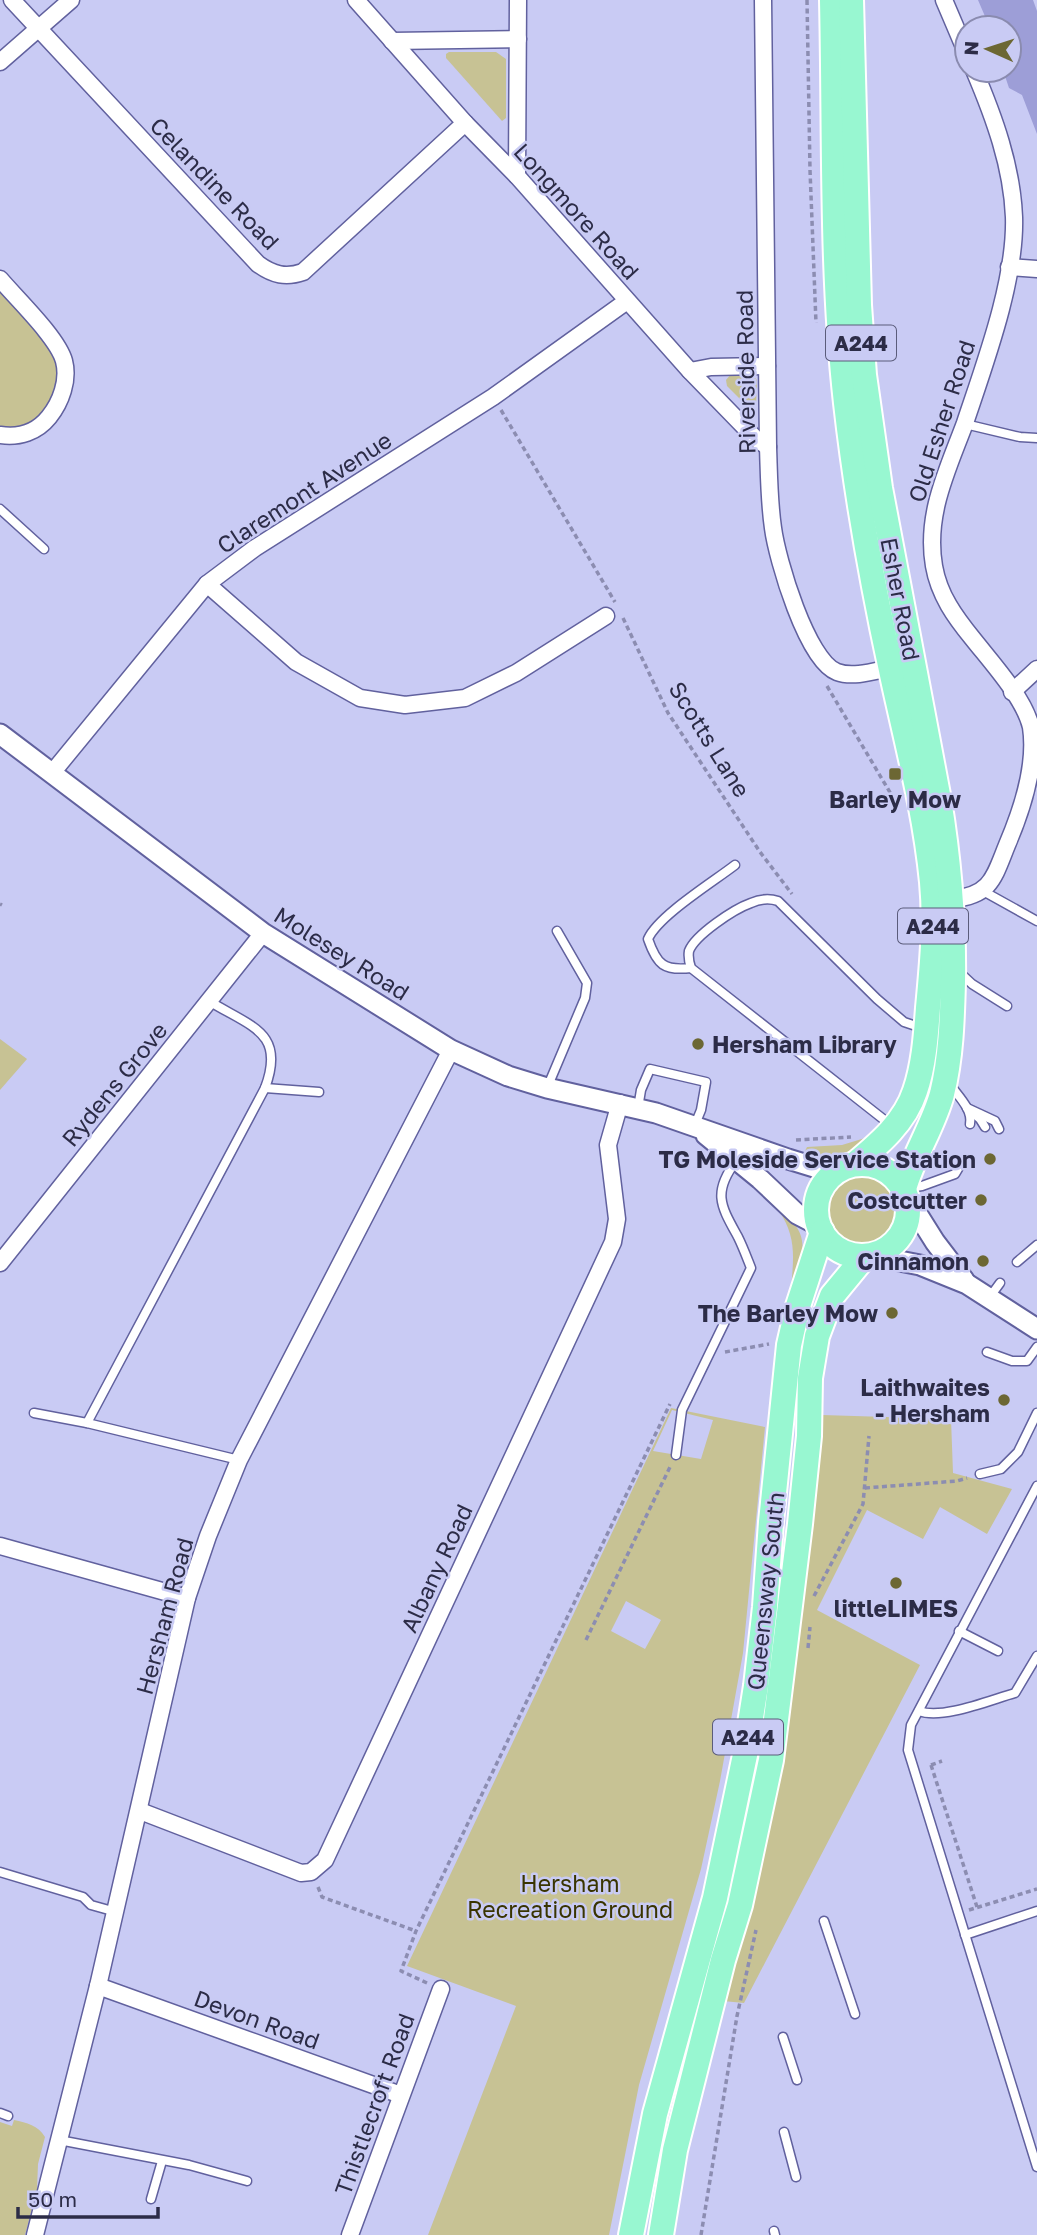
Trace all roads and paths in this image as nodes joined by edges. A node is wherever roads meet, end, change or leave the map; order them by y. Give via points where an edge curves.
1 (12, 0) edge
2 (71, 0) edge
3 (356, 0) edge
4 (518, 0) edge
5 (763, 0) edge
6 (832, 0) edge
7 (851, 0) edge
8 (944, 0) edge
9 (953, 21) edge
10 (38, 29) junction
11 (518, 39) junction
12 (392, 41) junction
13 (0, 62) edge
14 (980, 84) edge
15 (465, 123) junction
16 (517, 176) junction
17 (1009, 267) junction
18 (1037, 269) edge
19 (0, 279) edge
20 (626, 301) junction
21 (767, 366) junction
22 (690, 371) junction
23 (493, 397) junction
24 (964, 424) junction
25 (1, 438) edge
26 (1037, 438) edge
27 (768, 447) junction
28 (0, 509) edge
29 (44, 549) dead end
30 (207, 584) junction
31 (615, 612) junction
32 (827, 667) junction
33 (890, 668) junction
34 (1037, 669) edge
35 (1012, 692) junction
36 (1034, 730) edge
37 (0, 734) edge
38 (52, 773) junction
39 (1034, 774) edge
40 (902, 813) dead end
41 (735, 865) dead end
42 (982, 891) junction
43 (952, 899) junction
44 (797, 901) dead end
45 (1037, 920) edge
46 (557, 931) dead end
47 (263, 933) junction
48 (953, 966) junction
49 (691, 968) junction
50 (209, 1001) junction
51 (1007, 1006) dead end
52 (926, 1029) junction
53 (451, 1050) junction
54 (945, 1078) junction
55 (265, 1088) junction
56 (547, 1088) junction
57 (319, 1092) dead end
58 (629, 1106) junction
59 (967, 1108) junction
60 (970, 1124) dead end
61 (894, 1127) junction
62 (985, 1127) dead end
63 (698, 1129) junction
64 (999, 1129) dead end
65 (854, 1136) dead end
66 (790, 1140) dead end
67 (742, 1152) junction
68 (846, 1167) junction
69 (960, 1171) dead end
70 (906, 1194) junction
71 (821, 1229) junction
72 (1037, 1245) edge
73 (870, 1256) junction
74 (1017, 1262) dead end
75 (0, 1263) edge
76 (967, 1283) junction
77 (1037, 1329) edge
78 (775, 1343) dead end
79 (1037, 1347) edge
80 (986, 1352) dead end
81 (710, 1355) junction
82 (684, 1406) junction
83 (34, 1413) dead end
84 (1037, 1413) edge
85 (87, 1423) junction
86 (869, 1436) dead end
87 (676, 1455) joint
88 (239, 1460) junction
89 (980, 1474) joint
90 (1037, 1486) edge
91 (865, 1488) junction
92 (0, 1546) edge
93 (187, 1598) junction
94 (810, 1603) dead end
95 (810, 1623) dead end
96 (959, 1631) junction
97 (586, 1640) dead end
98 (998, 1651) dead end
99 (1037, 1657) edge
100 (806, 1660) dead end
101 (919, 1711) junction
102 (931, 1765) dead end
103 (140, 1811) junction
104 (0, 1872) edge
105 (311, 1872) junction
106 (1037, 1889) edge
107 (977, 1907) junction
108 (1037, 1911) edge
109 (116, 1912) junction
110 (958, 1913) junction
111 (824, 1921) dead end
112 (758, 1923) dead end
113 (416, 1931) junction
114 (965, 1935) junction
115 (98, 1986) junction
116 (441, 1989) joint
117 (855, 2014) dead end
118 (783, 2037) dead end
119 (797, 2080) dead end
120 (401, 2095) junction
121 (784, 2132) dead end
122 (58, 2140) junction
123 (162, 2161) junction
124 (1037, 2167) edge
125 (796, 2177) dead end
126 (247, 2181) dead end
127 (151, 2199) dead end
128 (35, 2235) edge
129 (350, 2235) edge
130 (631, 2235) edge
131 (661, 2235) edge
132 (701, 2235) edge

1 - 10 street, Celandine Road
2 - 10 street
3 - 12 street, Longmore Road
4 - 11 street
5 - 21 street, Riverside Road
6 - 33 main road, Esher Road / A244 via 842,356 857,485
7 - 43 main road, Esher Road / A244 via 864,375 880,488 948,851
8 - 9 street
10 - 13 street
10 - 15 street, Celandine Road via 269,272 289,276 303,272
11 - 12 street
11 - 16 street
12 - 15 street, Longmore Road
14 - 17 street, Old Esher Road via 998,129 1010,188 1014,218
15 - 16 street, Longmore Road
16 - 20 street, Longmore Road
17 - 18 street
17 - 24 street, Old Esher Road
19 - 25 street via 57,345 65,374 59,401 38,428
20 - 22 street, Longmore Road
20 - 23 street, Claremont Avenue
21 - 22 street
21 - 27 street, Riverside Road
22 - 27 street, Longmore Road
23 - 30 street, Claremont Avenue
23 - 31 path, Scotts Lane
24 - 26 lane
24 - 35 street, Old Esher Road via 935,508 934,567 952,612
27 - 32 street, Riverside Road via 776,549 810,642
28 - 29 lane
30 - 31 street via 296,662 360,698 405,705 465,698 516,673
30 - 38 street, Claremont Avenue
31 - 44 path, Scotts Lane via 668,713
32 - 33 street via 843,674
32 - 40 path via 827,688
33 - 52 main road, Esher Road / A244 via 918,789 932,884
34 - 35 street
35 - 36 street, Old Esher Road
36 - 39 street, Old Esher Road
37 - 38 street, Molesey Road
38 - 47 street, Molesey Road
39 - 42 street, Old Esher Road via 995,874
41 - 49 lane via 651,931 648,939 662,965
42 - 43 street
42 - 45 lane
43 - 48 main road, Esher Road / A244
46 - 56 lane via 587,984
47 - 50 street, Rydens Grove
47 - 53 street, Molesey Road
48 - 51 lane
48 - 54 main road, Esher Road / A244
49 - 52 lane via 690,949 710,928 751,903 769,898 819,938 904,1022
49 - 61 lane
50 - 55 lane via 267,1038 273,1068
50 - 75 street, Rydens Grove
52 - 61 main road, Esher Road / A244 via 915,1093
53 - 56 street, Molesey Road
53 - 88 street, Hersham Road
54 - 59 lane
54 - 70 main road, Esher Road / A244
55 - 57 lane
55 - 85 lane
56 - 58 street, Molesey Road
58 - 63 street, Molesey Road
58 - 63 lane via 650,1069 706,1082
58 - 105 street, Albany Road via 608,1140 617,1219 613,1242 325,1860
59 - 60 lane
59 - 62 lane
59 - 64 lane via 995,1121
61 - 68 main road, Esher Road / A244
63 - 67 street, Molesey Road
65 - 66 path
67 - 68 street, Molesey Road via 814,1167
67 - 71 street, Molesey Road via 797,1214
67 - 81 lane via 727,1172 722,1206 751,1268
68 - 70 main road via 886,1171
68 - 71 main road via 830,1179 820,1198 817,1217
69 - 70 lane
70 - 73 main road via 908,1213 900,1234 887,1249
70 - 76 street
71 - 73 main road via 826,1241 838,1250
71 - 130 main road, Queensway South / A244 via 789,1345 765,1607 745,1755 709,1922 655,2114
72 - 74 lane
73 - 76 street via 920,1265
73 - 131 main road, Queensway South / A244 via 832,1296 817,1336 803,1499 771,1760 740,1905 675,2150
76 - 77 street via 995,1290
78 - 81 path
79 - 80 lane via 1027,1362
81 - 82 lane
82 - 87 lane
82 - 113 path via 668,1404
83 - 85 lane
84 - 89 lane via 1018,1452 1001,1469
85 - 88 lane
86 - 91 path
87 - 97 path
88 - 93 street, Hersham Road
89 - 91 path via 957,1481
90 - 96 lane
91 - 94 path via 863,1504
92 - 93 street
93 - 103 street, Hersham Road
95 - 100 path
96 - 98 lane
96 - 101 lane
99 - 101 lane via 1015,1693 928,1715
101 - 110 lane via 911,1725 908,1750
102 - 107 path
103 - 105 street via 291,1870
103 - 109 street, Hersham Road
104 - 109 lane
105 - 113 path via 322,1897
106 - 107 path
107 - 110 path
108 - 114 lane
109 - 115 street, Hersham Road
110 - 114 lane
111 - 117 lane
112 - 132 path via 737,2016
113 - 116 path via 401,1971
114 - 124 lane
115 - 120 street, Devon Road
115 - 122 street, Hersham Road
116 - 120 street, Thistlecroft Road
118 - 119 lane
120 - 129 street, Thistlecroft Road
121 - 125 lane
122 - 123 lane
122 - 128 street, Hersham Road
123 - 126 lane
123 - 127 lane

